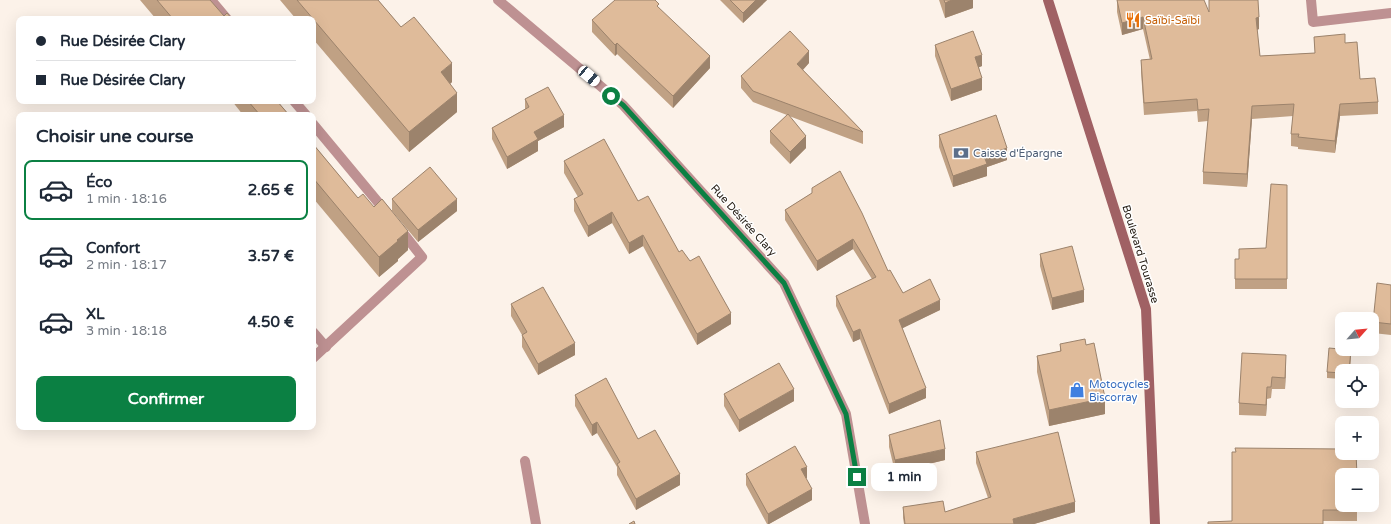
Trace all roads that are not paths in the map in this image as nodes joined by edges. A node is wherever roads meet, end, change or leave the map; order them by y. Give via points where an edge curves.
1 (211, 0) edge
2 (498, 0) edge
3 (1048, 0) edge
4 (1311, 0) edge
5 (1391, 13) edge
6 (224, 16) edge
7 (297, 104) edge
8 (303, 112) edge
9 (316, 128) edge
10 (316, 335) edge
11 (326, 347) junction
12 (316, 355) edge
13 (525, 461) dead end
14 (536, 524) edge
15 (865, 524) edge
16 (1155, 524) edge

1 - 6 street
2 - 15 street, Rue Désirée Clary via 623,105 784,283 846,414
3 - 16 main road, Boulevard Tourasse via 1146,309
4 - 5 street via 1313,22
7 - 8 street
9 - 11 street via 422,256
10 - 11 street
11 - 12 street
13 - 14 street

